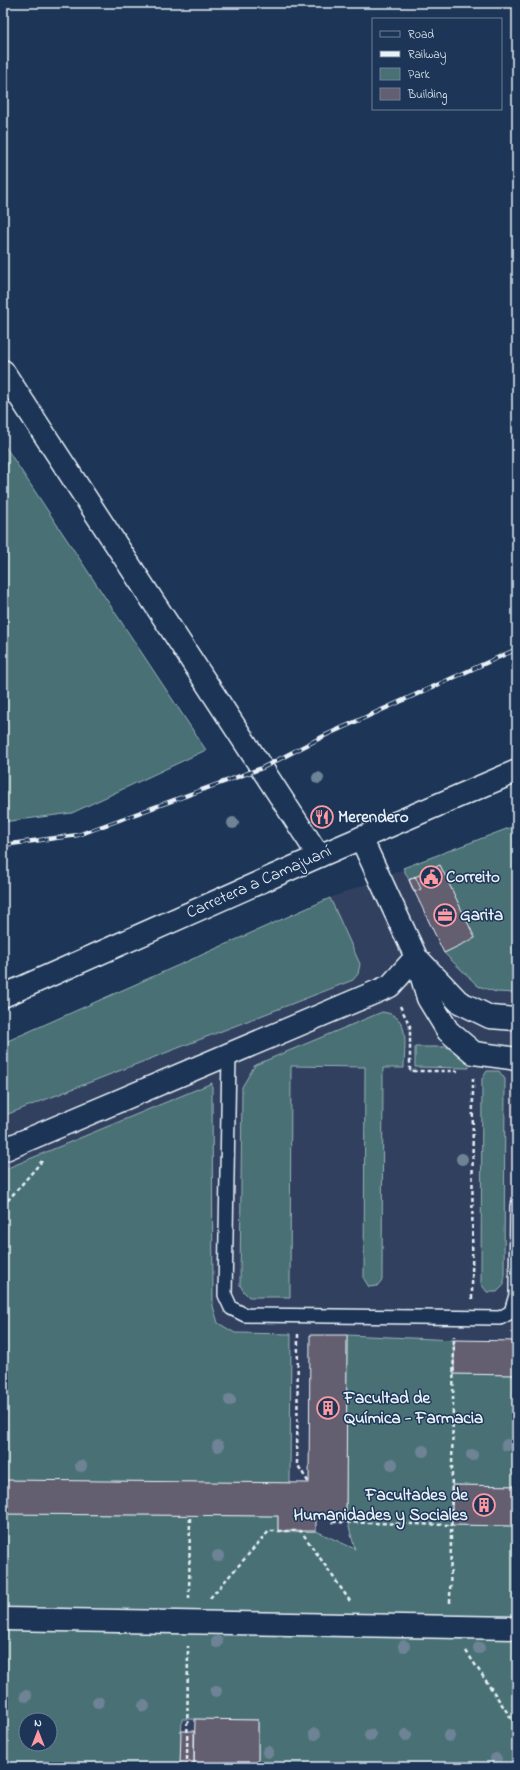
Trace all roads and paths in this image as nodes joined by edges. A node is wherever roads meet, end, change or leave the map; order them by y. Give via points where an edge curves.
1 (3, 371) edge
2 (512, 665) dead end
3 (517, 682) edge
4 (517, 771) edge
5 (361, 838) junction
6 (319, 856) junction
7 (416, 957) junction
8 (390, 986) junction
9 (3, 996) edge
10 (517, 1019) edge
11 (229, 1054) junction
12 (517, 1059) edge
13 (474, 1062) junction
14 (3, 1150) edge
15 (517, 1206) edge
16 (298, 1316) junction
17 (454, 1318) junction
18 (471, 1318) junction
19 (309, 1483) dead end
20 (329, 1516) dead end
21 (452, 1525) junction
22 (3, 1619) edge
23 (188, 1622) junction
24 (368, 1626) junction
25 (450, 1627) junction
26 (517, 1628) edge
27 (517, 1727) edge

1 - 6 street
2 - 3 path
4 - 5 street, Carretera a Camajuaní
5 - 6 street, Carretera a Camajuaní
5 - 7 street
6 - 9 street, Carretera a Camajuaní
7 - 8 street
7 - 10 street via 459,1002 490,1017
7 - 13 street via 428,998 448,1032
8 - 11 street
8 - 13 path via 410,1026 410,1071
11 - 14 street
11 - 16 lane via 225,1295 231,1308 245,1315
12 - 13 street
13 - 18 path
15 - 18 lane via 516,1295 511,1312 500,1318
16 - 17 lane
16 - 19 path via 297,1464
17 - 18 lane
17 - 21 path
20 - 21 path via 333,1522
21 - 25 path
22 - 23 street
23 - 24 street
23 - 24 path via 270,1530 301,1531
24 - 25 street
25 - 26 street
25 - 27 path

